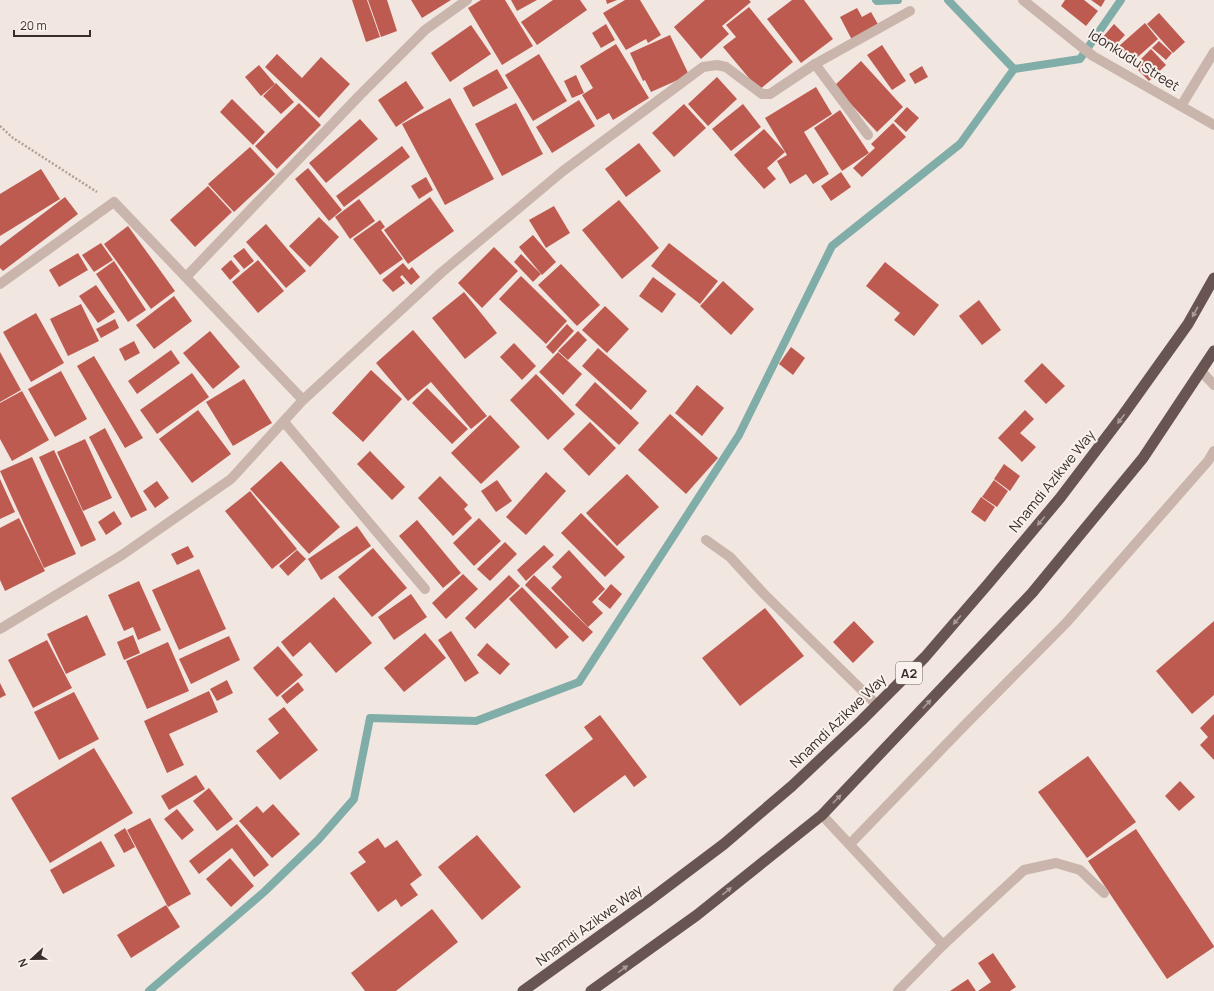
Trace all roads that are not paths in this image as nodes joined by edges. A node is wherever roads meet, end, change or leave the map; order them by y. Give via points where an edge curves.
1 (467, 0) edge
2 (1023, 0) edge
3 (910, 11) dead end
4 (1214, 52) edge
5 (815, 64) junction
6 (1181, 106) junction
7 (1214, 125) edge
8 (868, 135) dead end
9 (186, 277) junction
10 (1214, 278) edge
11 (0, 284) edge
12 (1214, 351) edge
13 (1201, 371) junction
14 (1214, 385) edge
15 (304, 400) junction
16 (284, 422) junction
17 (1214, 451) edge
18 (1211, 464) edge
19 (706, 540) dead end
20 (426, 589) dead end
21 (0, 629) edge
22 (877, 705) junction
23 (822, 815) junction
24 (850, 844) junction
25 (1104, 893) dead end
26 (944, 945) junction
27 (523, 991) edge
28 (591, 991) edge
29 (898, 991) edge

1 - 9 street via 425,30
2 - 6 street, Idonkudu Street via 1094,56
3 - 5 street
4 - 6 street
5 - 8 street
5 - 15 street via 770,94 762,94 726,67 703,67 563,172 442,272
6 - 7 street, Idonkudu Street
9 - 11 street via 114,202
9 - 15 street
10 -> 22 highway, Nnamdi Azikwe Way / A2 via 1188,324 1060,498 925,657
12 - 13 highway, A2
13 - 14 street
23 -> 13 highway, A2 via 1032,593 1143,458
15 - 16 street
16 - 20 street
16 - 21 street via 231,479 122,554
17 - 18 street
18 - 24 street via 1067,622
19 - 22 street via 730,557
22 - 27 highway, Nnamdi Azikwe Way / A2 via 792,786 724,844
23 - 24 street
28 -> 23 highway, A2 via 697,915
24 - 26 street
25 - 26 street via 1080,870 1056,863 1024,870
26 - 29 street

